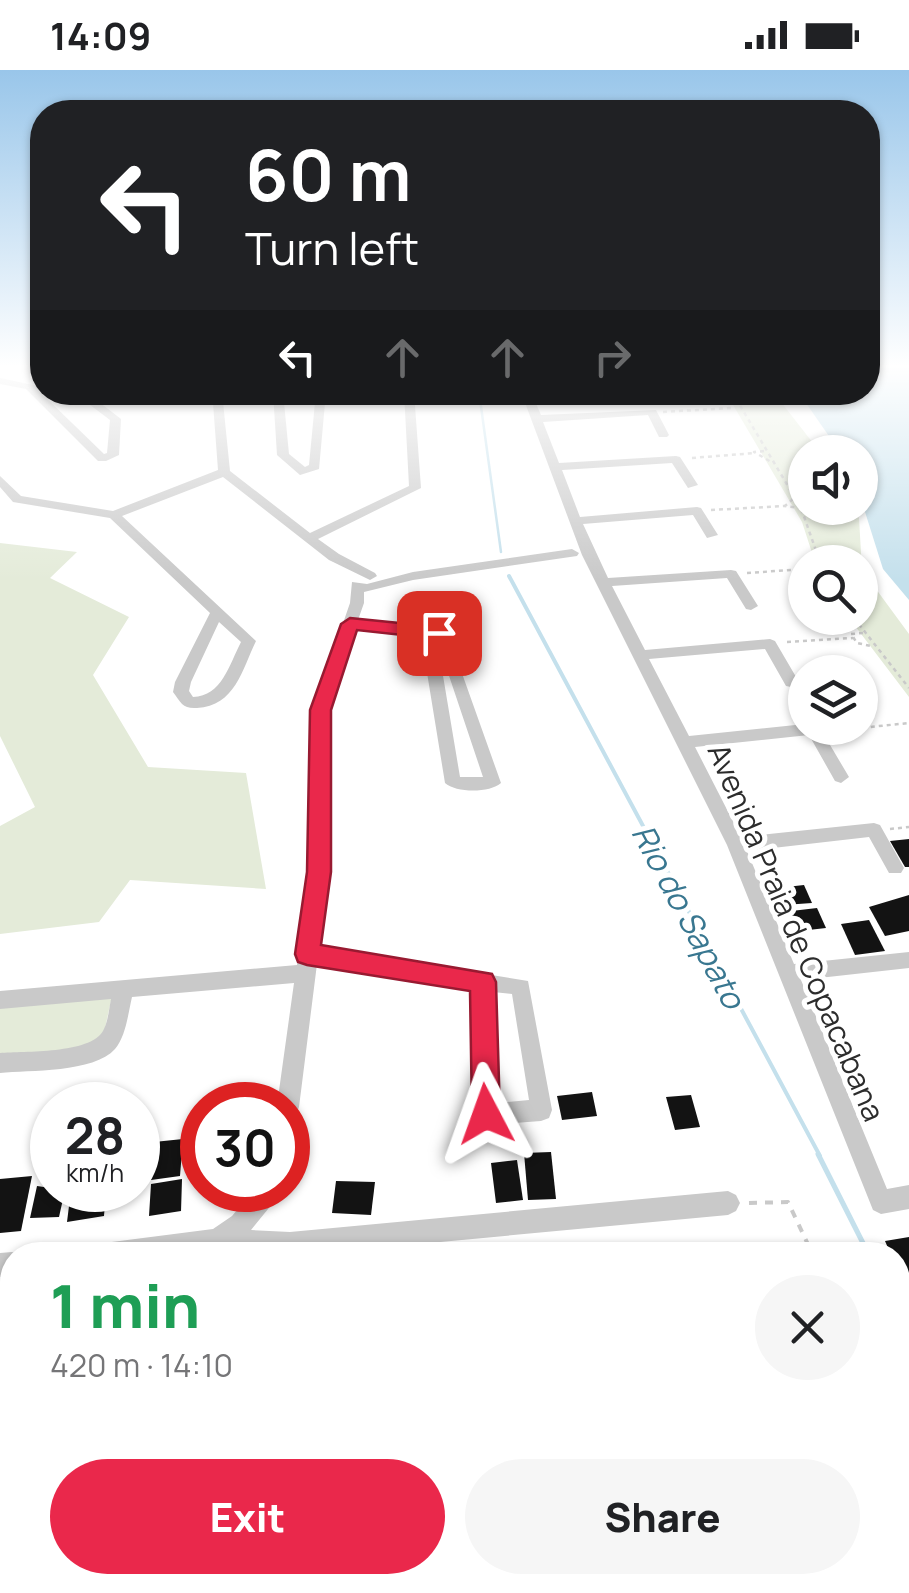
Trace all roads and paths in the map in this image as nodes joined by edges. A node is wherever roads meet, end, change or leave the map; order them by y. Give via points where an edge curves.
1 (83, 438) edge
2 (114, 438) edge
3 (221, 438) edge
4 (282, 438) edge
5 (316, 438) edge
6 (412, 438) edge
7 (544, 438) edge
8 (757, 438) edge
9 (765, 451) junction
10 (755, 453) junction
11 (676, 459) junction
12 (773, 463) junction
13 (554, 467) junction
14 (224, 472) junction
15 (0, 480) edge
16 (692, 486) dead end
17 (788, 486) edge
18 (17, 499) junction
19 (788, 503) edge
20 (0, 504) edge
21 (785, 506) junction
22 (788, 509) edge
23 (697, 512) junction
24 (114, 515) junction
25 (577, 525) junction
26 (712, 535) dead end
27 (309, 538) junction
28 (580, 556) junction
29 (334, 558) junction
30 (788, 567) edge
31 (731, 574) junction
32 (373, 581) junction
33 (602, 581) junction
34 (356, 590) junction
35 (751, 606) dead end
36 (217, 612) junction
37 (350, 624) junction
38 (428, 632) junction
39 (852, 635) edge
40 (866, 635) edge
41 (854, 638) junction
42 (770, 644) junction
43 (874, 646) junction
44 (641, 655) junction
45 (788, 677) edge
46 (909, 688) edge
47 (909, 723) edge
48 (878, 725) edge
49 (788, 732) edge
50 (686, 742) junction
51 (822, 745) edge
52 (841, 777) dead end
53 (736, 845) junction
54 (895, 868) dead end
55 (909, 960) edge
56 (306, 964) junction
57 (787, 972) junction
58 (483, 982) junction
59 (124, 988) junction
60 (0, 1000) edge
61 (0, 1062) edge
62 (291, 1082) edge
63 (909, 1198) edge
64 (728, 1204) joint
65 (250, 1212) edge
66 (218, 1240) junction
67 (209, 1242) edge
68 (254, 1242) edge
69 (312, 1242) edge
70 (808, 1242) edge

1 - 2 street via 102,459 113,455
3 - 14 street
4 - 5 street via 283,455 304,472 314,467
6 - 27 street via 415,488
7 - 13 street, Avenida Praia de Copacabana
8 - 9 path
9 - 10 path
9 - 12 path
10 - 11 path
10 - 12 path
11 - 13 street
11 - 16 street
12 - 17 path
13 - 25 street, Avenida Praia de Copacabana
14 - 24 street
14 - 27 street
15 - 18 street
18 - 20 street
18 - 24 street
19 - 21 path
21 - 22 path
21 - 23 path
23 - 25 street
23 - 26 street
24 - 36 street
25 - 28 street, Avenida Praia de Copacabana
27 - 29 street
28 - 32 street
28 - 33 street, Avenida Praia de Copacabana
29 - 32 street
29 - 34 street
30 - 31 path
31 - 33 street
31 - 35 street
32 - 34 street
33 - 44 street, Avenida Praia de Copacabana
34 - 37 street
36 - 36 street via 182,682 188,703 222,694 249,640
37 - 38 street
37 - 56 street via 320,710 319,872
38 - 38 street via 453,783 493,783 443,637
39 - 41 path
40 - 43 path
41 - 42 path
41 - 43 path
42 - 44 street
42 - 45 street
43 - 46 path
44 - 50 street, Avenida Praia de Copacabana
47 - 48 path
49 - 50 street
50 - 53 street, Avenida Praia de Copacabana
51 - 52 street
53 - 54 street via 874,830
53 - 57 street, Avenida Praia de Copacabana
55 - 57 street
56 - 58 street
56 - 59 street
56 - 62 street
57 - 63 street, Avenida Praia de Copacabana via 881,1202
58 - 58 street via 521,987 540,1110 486,1114
59 - 60 street
59 - 61 street via 111,1038 100,1050
64 - 69 street
64 - 70 path via 788,1202
65 - 66 street
66 - 67 street
66 - 68 street

